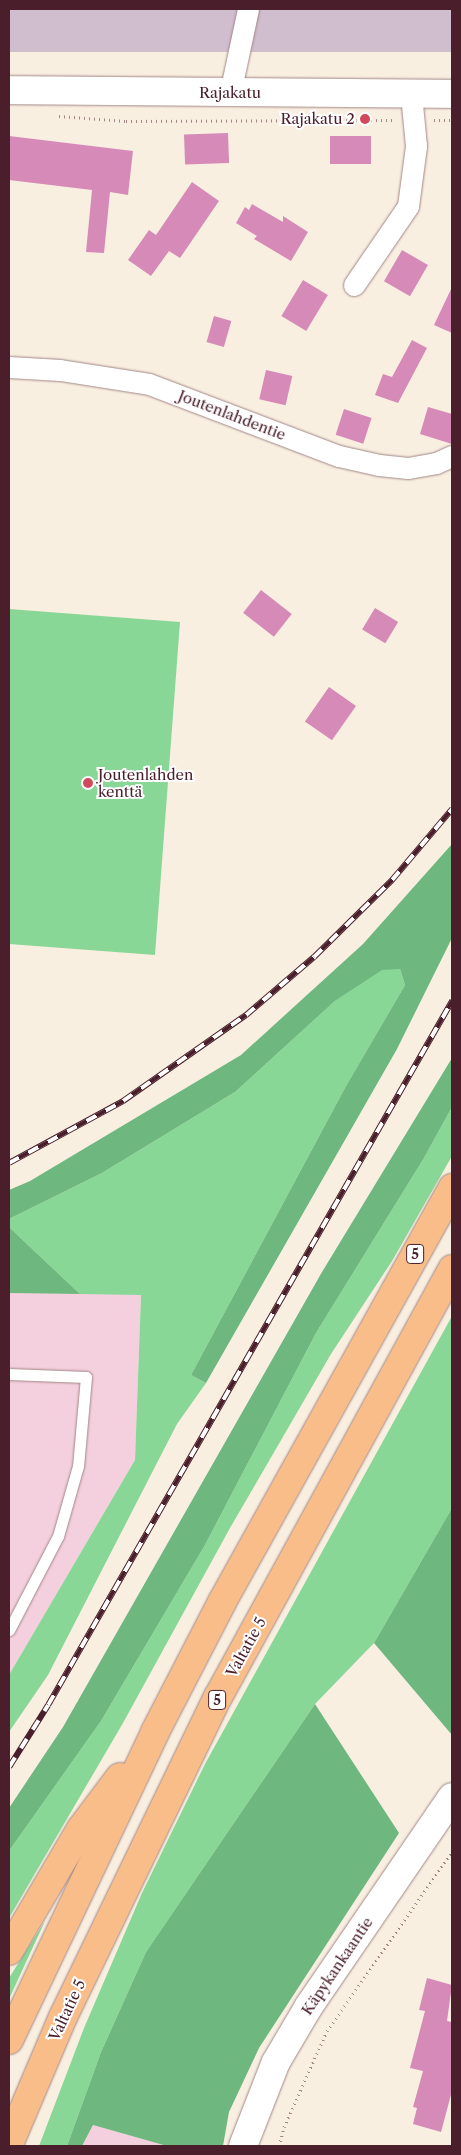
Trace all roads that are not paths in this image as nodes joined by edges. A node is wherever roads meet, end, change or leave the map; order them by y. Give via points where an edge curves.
1 (248, 9) edge
2 (9, 90) edge
3 (230, 93) junction
4 (452, 94) edge
5 (413, 107) junction
6 (354, 285) dead end
7 (9, 367) edge
8 (452, 456) edge
9 (452, 1188) edge
10 (452, 1269) edge
11 (9, 1374) edge
12 (9, 1630) edge
13 (155, 1732) junction
14 (452, 1797) edge
15 (9, 1951) edge
16 (9, 2040) edge
17 (9, 2144) edge
18 (243, 2146) edge

1 - 3 street
2 - 3 street, Rajakatu
3 - 5 street, Rajakatu
4 - 5 street, Rajakatu
5 - 6 street via 416,146 408,206
7 - 8 street, Joutenlahdentie via 60,370 150,384 339,456 379,465 408,468 436,463
9 - 13 highway, 5 via 222,1602
10 - 17 highway, Valtatie 5 / 5 via 218,1697 63,2017
11 - 12 lane via 86,1378 78,1466 58,1536
13 - 15 highway via 82,1829
13 - 16 highway, 5
14 - 18 street, Käpykankaantie via 295,2030 276,2062

